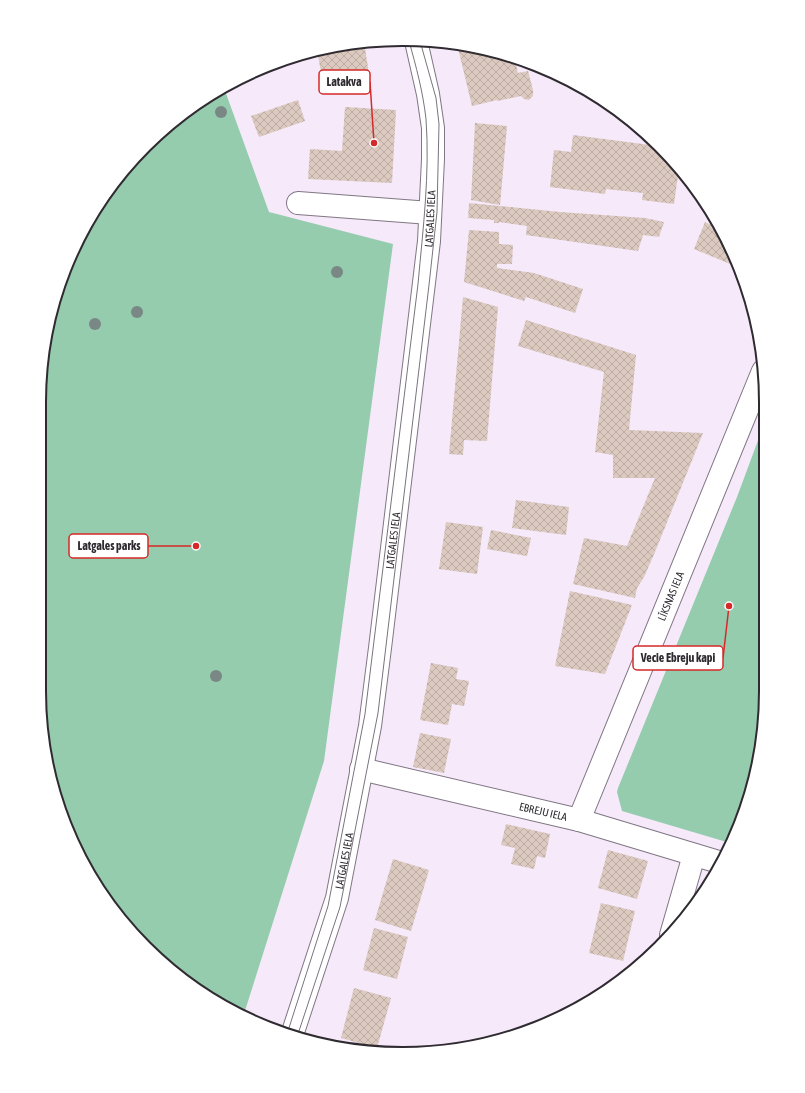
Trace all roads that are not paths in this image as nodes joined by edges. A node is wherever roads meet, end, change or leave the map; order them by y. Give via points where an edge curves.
1 (417, 47) edge
2 (298, 203) dead end
3 (430, 214) junction
4 (758, 383) edge
5 (361, 769) junction
6 (579, 820) junction
7 (694, 855) junction
8 (714, 864) edge
9 (675, 921) edge
10 (294, 1030) edge

1 - 3 street, LATGALES IELA via 433,128
2 - 3 street
3 - 5 street, LATGALES IELA via 429,241 380,648 370,726
4 - 6 street, LĪKSNAS IELA
5 - 6 street, EBREJU IELA
5 - 10 street, LATGALES IELA via 337,898
6 - 7 street, EBREJU IELA
7 - 8 street, EBREJU IELA
7 - 9 street

